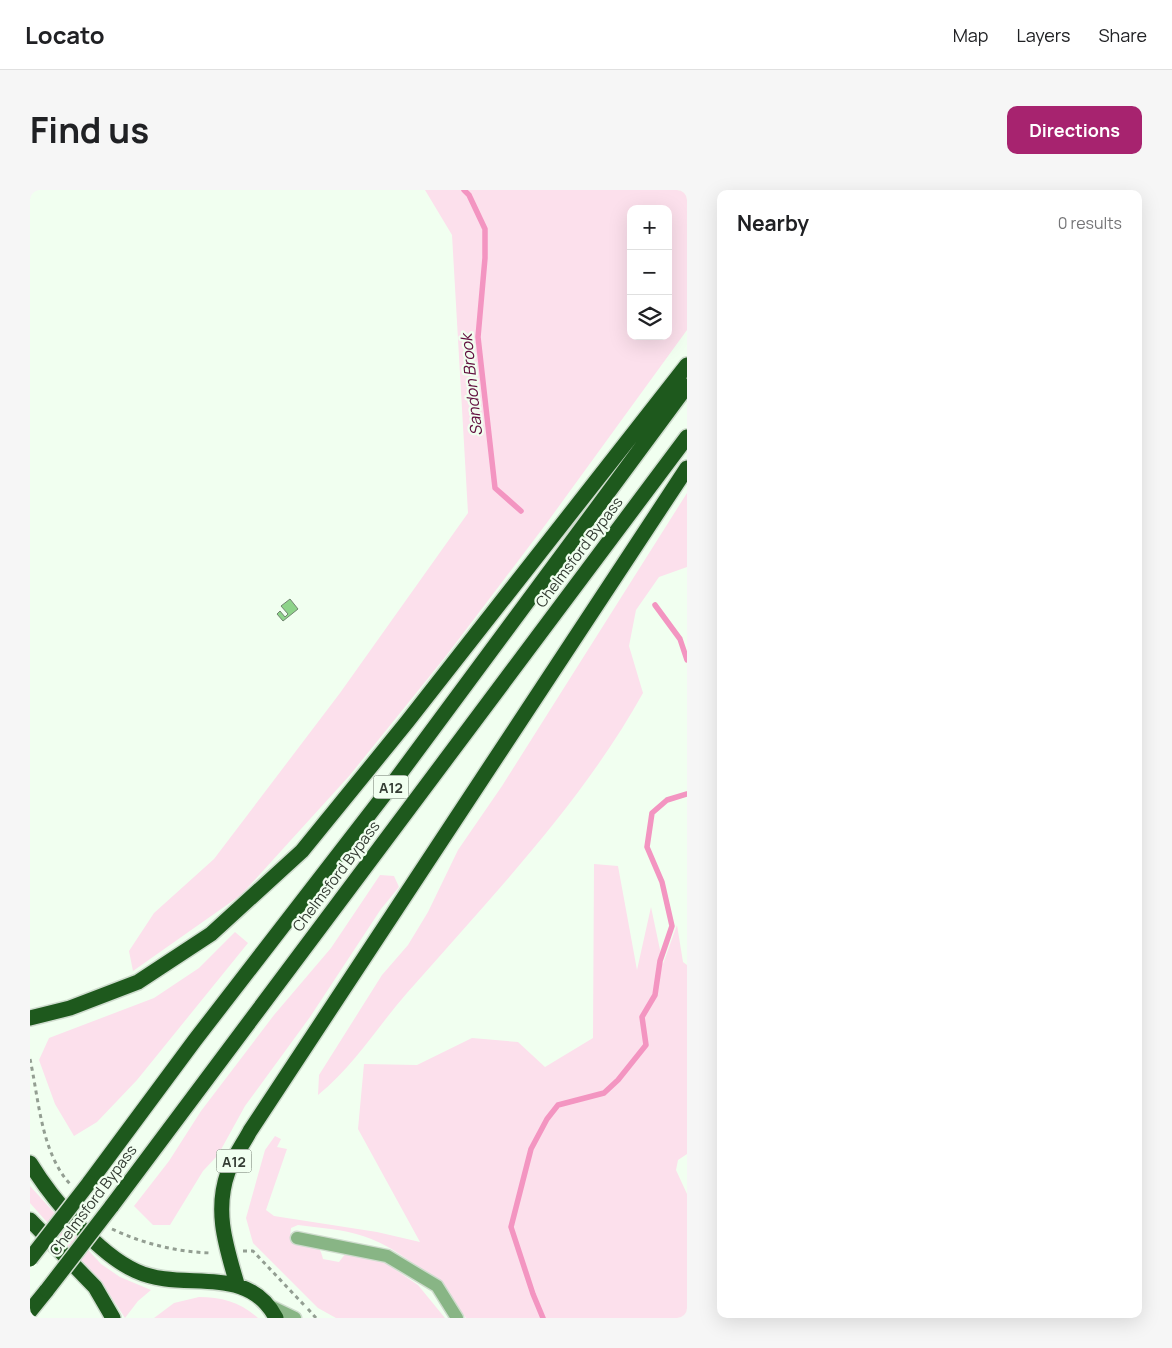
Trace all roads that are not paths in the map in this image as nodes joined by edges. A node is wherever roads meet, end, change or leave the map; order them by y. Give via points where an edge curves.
1 (687, 365) edge
2 (687, 386) edge
3 (687, 437) edge
4 (687, 468) edge
5 (30, 1018) edge
6 (30, 1163) edge
7 (30, 1220) edge
8 (297, 1238) dead end
9 (30, 1259) edge
10 (238, 1284) junction
11 (30, 1311) edge
12 (273, 1312) edge
13 (113, 1318) edge
14 (295, 1318) edge
15 (457, 1318) edge

1 - 5 highway, A12 via 302,851 211,934 138,982 70,1008
2 - 9 highway, Chelmsford Bypass / A12, bridge via 385,794
3 - 11 highway, Chelmsford Bypass / A12, bridge
4 - 10 highway, A12 via 250,1131 228,1171 220,1203 223,1237
6 - 10 highway via 59,1204 109,1255 135,1271 160,1280
7 - 13 highway via 95,1287
8 - 15 street via 387,1256 437,1286
10 - 12 highway via 254,1293
12 - 14 street

